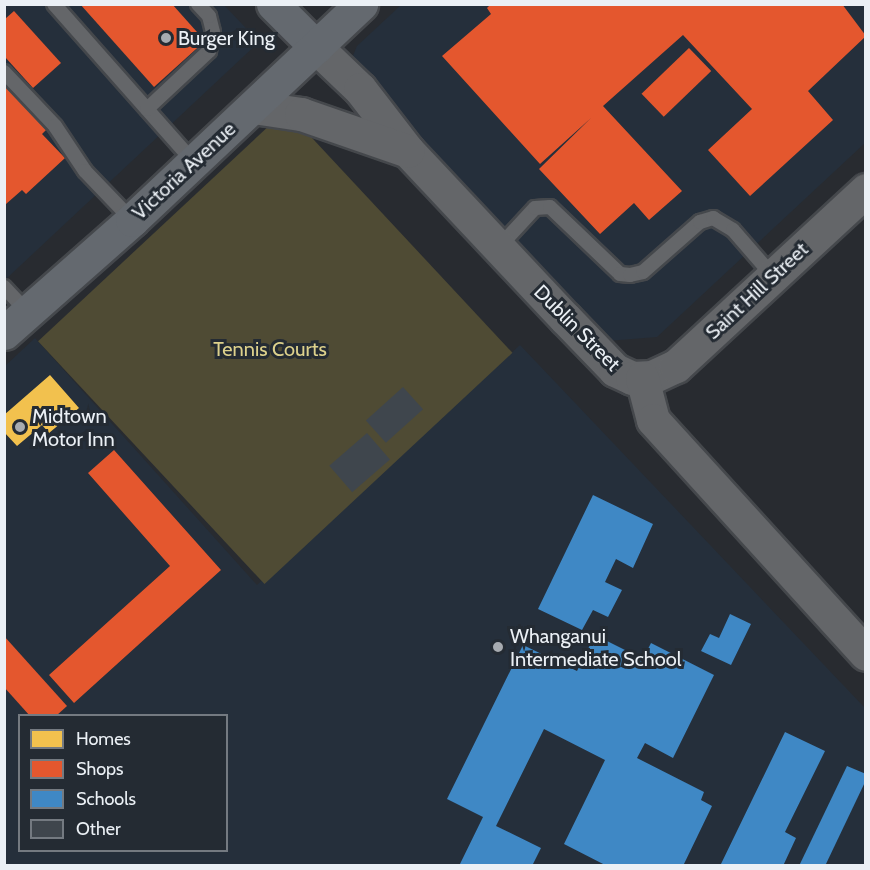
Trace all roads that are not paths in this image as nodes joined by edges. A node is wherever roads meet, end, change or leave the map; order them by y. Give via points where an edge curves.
1 (54, 4) edge
2 (198, 4) edge
3 (273, 4) edge
4 (361, 4) edge
5 (316, 47) junction
6 (4, 72) edge
7 (253, 107) junction
8 (147, 109) junction
9 (408, 151) junction
10 (194, 162) junction
11 (866, 190) edge
12 (132, 220) junction
13 (499, 247) junction
14 (773, 276) junction
15 (4, 286) edge
16 (16, 323) edge
17 (642, 378) junction
18 (866, 654) edge

1 - 8 lane
2 - 8 lane via 209,16 213,32 210,51
3 - 5 main road, Dublin Street
4 - 5 main road, Victoria Avenue
5 - 7 main road, Victoria Avenue
5 - 9 street, Dublin Street via 360,88
6 - 12 lane via 55,126 85,171
7 - 9 street via 301,114
7 - 10 main road, Victoria Avenue
8 - 10 lane
9 - 13 street, Dublin Street
10 - 12 main road, Victoria Avenue
11 - 14 street, Saint Hill Street
12 - 16 main road, Victoria Avenue
13 - 14 lane via 535,208 550,207 620,274 630,275 643,272 700,222 713,218 733,230
13 - 17 street, Dublin Street via 615,370
14 - 17 street, Saint Hill Street via 676,366
15 - 16 lane
17 - 18 street, Dublin Street via 653,420

